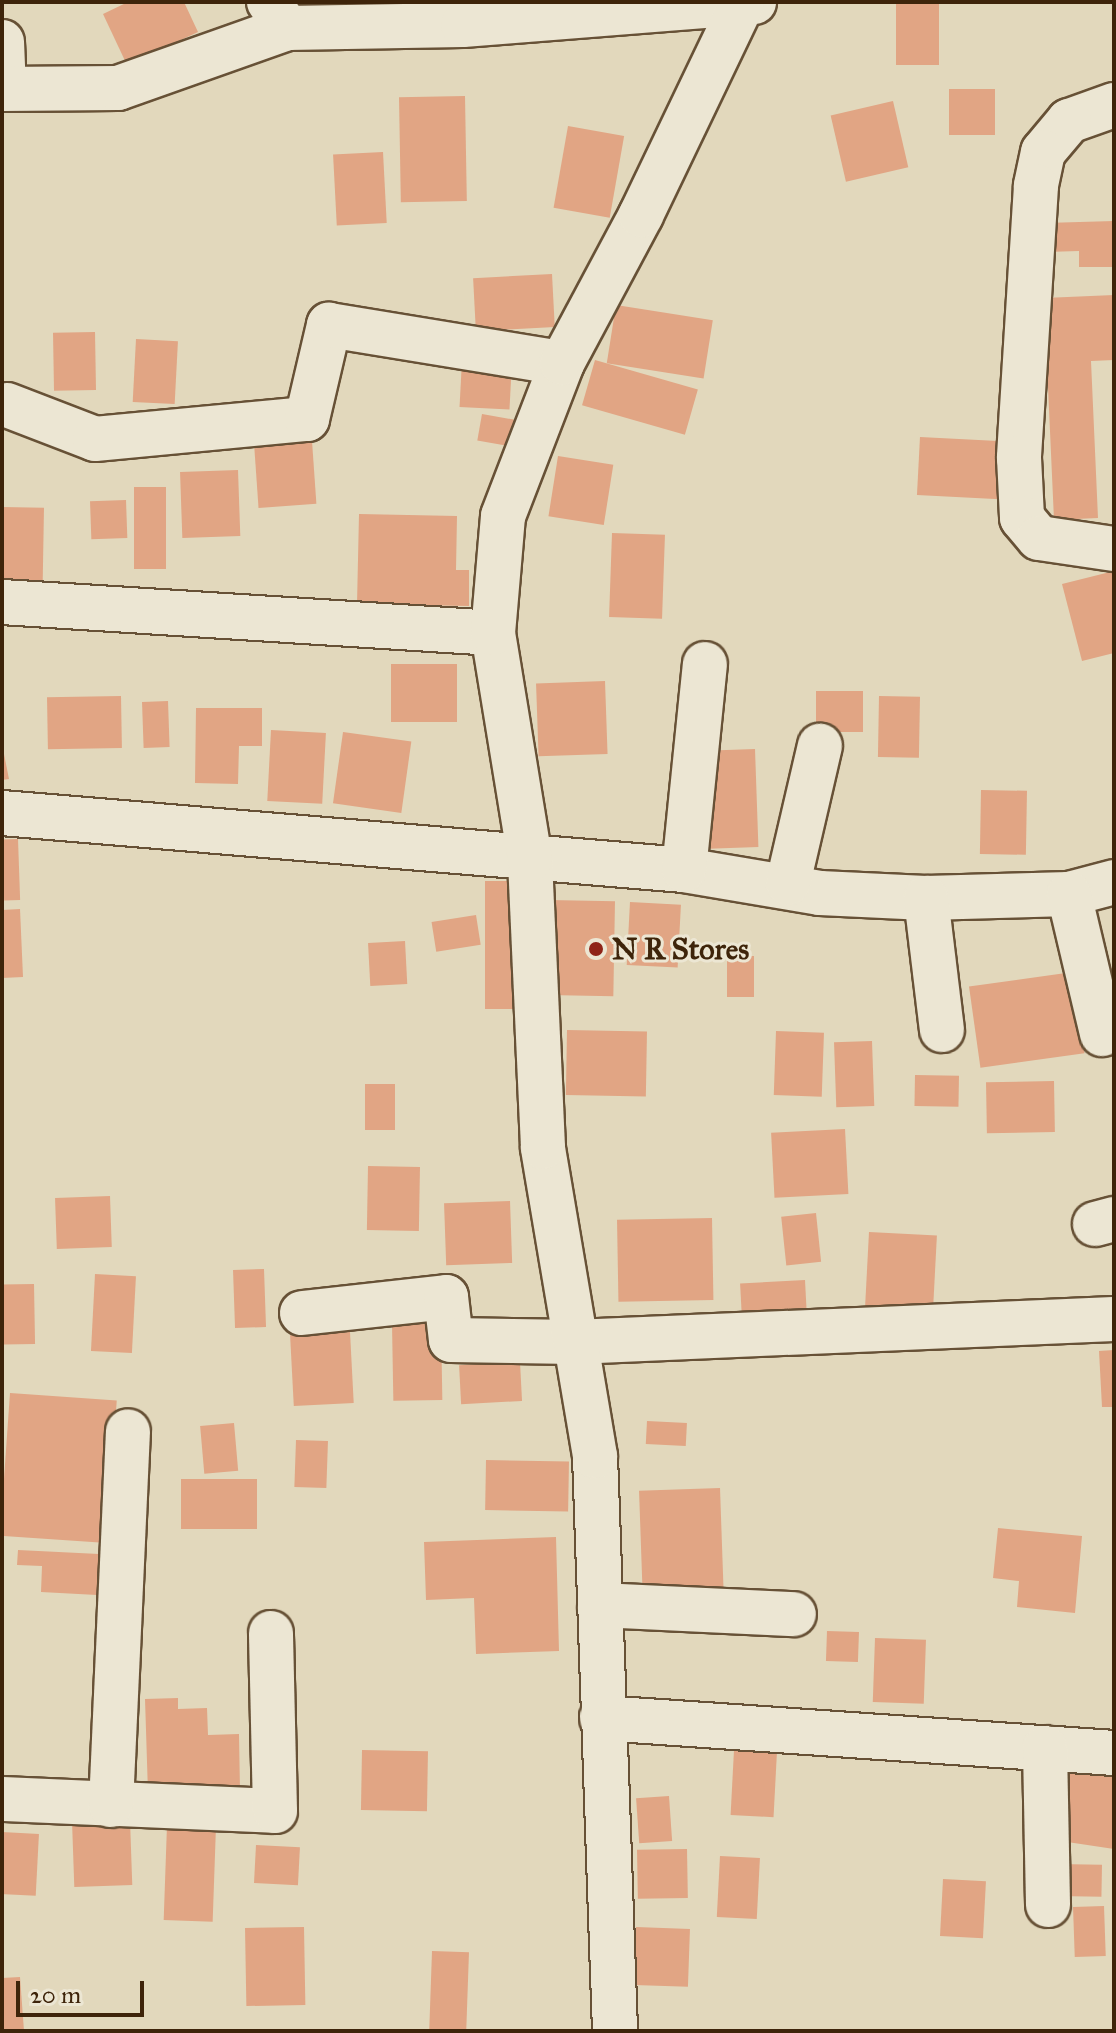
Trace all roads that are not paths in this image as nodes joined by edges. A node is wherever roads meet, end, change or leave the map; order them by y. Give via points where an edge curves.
1 (748, 4) edge
2 (462, 14) edge
3 (278, 15) edge
4 (2, 42) edge
5 (3, 89) edge
6 (1114, 105) edge
7 (562, 363) junction
8 (7, 405) dead end
9 (1113, 543) edge
10 (2, 602) edge
11 (493, 633) junction
12 (705, 664) dead end
13 (820, 746) dead end
14 (2, 813) edge
15 (530, 859) junction
16 (684, 870) junction
17 (1114, 882) edge
18 (788, 883) junction
19 (1069, 894) junction
20 (926, 898) junction
21 (942, 1030) dead end
22 (1102, 1034) dead end
23 (302, 1313) dead end
24 (1114, 1319) edge
25 (574, 1342) junction
26 (128, 1431) dead end
27 (600, 1605) junction
28 (794, 1614) dead end
29 (271, 1633) dead end
30 (602, 1718) junction
31 (1045, 1748) junction
32 (1114, 1753) edge
33 (2, 1799) edge
34 (111, 1805) junction
35 (1048, 1905) dead end
36 (615, 2031) edge

1 - 2 street
1 - 7 street
2 - 3 street
3 - 5 street via 118,88
4 - 5 street
6 - 9 street via 1069,121 1043,152 1036,186 1019,458 1022,518 1039,538
7 - 8 street via 329,325 307,419 95,439
7 - 11 street via 503,516
10 - 11 street
11 - 15 street
12 - 16 street
13 - 18 street
14 - 15 street
15 - 16 street
15 - 25 street via 543,1147
16 - 18 street
17 - 19 street
18 - 20 street via 820,893
19 - 20 street
19 - 22 street
20 - 21 street
23 - 25 street via 446,1297 451,1340
24 - 25 street
25 - 27 street via 595,1456
26 - 34 street
27 - 28 street
27 - 30 street
29 - 34 street via 275,1811
30 - 31 street
30 - 36 street
31 - 32 street
31 - 35 street
33 - 34 street

